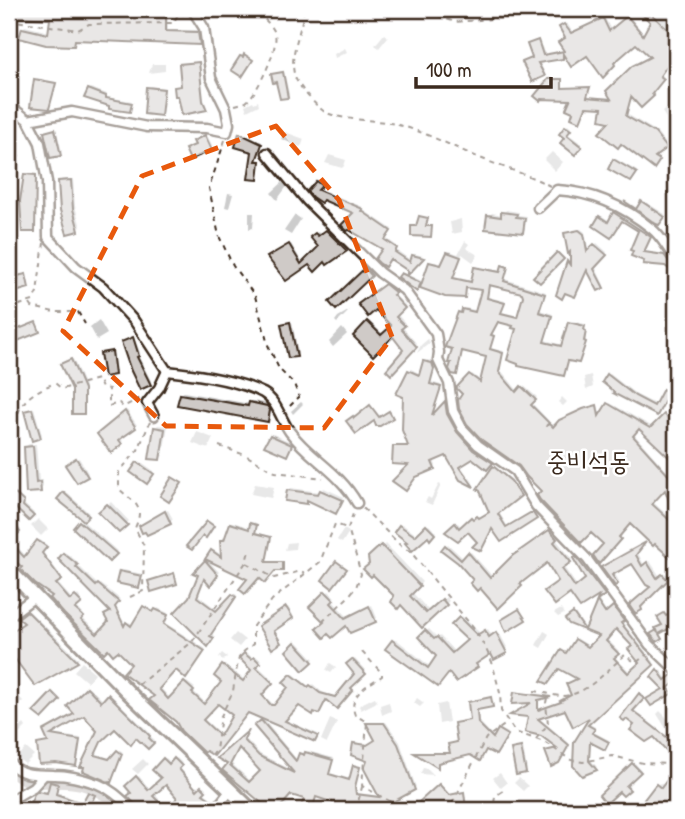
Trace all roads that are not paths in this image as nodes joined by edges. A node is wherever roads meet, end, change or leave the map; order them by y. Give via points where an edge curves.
1 (192, 9) edge
2 (9, 105) edge
3 (28, 120) junction
4 (267, 153) dead end
5 (538, 208) dead end
6 (676, 259) edge
7 (167, 371) junction
8 (153, 416) road end
9 (357, 503) road end
10 (9, 570) edge
11 (36, 596) junction
12 (9, 617) edge
13 (676, 670) edge
14 (9, 762) edge
15 (41, 778) junction
16 (230, 791) junction
17 (9, 801) edge
18 (133, 810) edge
19 (215, 810) edge
20 (251, 810) edge

1 - 3 street via 205,28 211,78 226,109 228,132 147,127 72,112
2 - 3 street
3 - 7 street via 44,162 48,237 135,322
4 - 13 street via 316,211 404,290 436,334 438,360 462,428 515,471 536,506 587,559 654,649
5 - 6 street via 557,190 607,200 654,230
7 - 8 street via 147,403
7 - 9 street via 262,392 275,404 293,435 347,485
10 - 11 main road
11 - 12 street
11 - 16 main road
14 - 15 street via 29,776
15 - 17 street
15 - 18 street via 78,778 98,784 115,792
16 - 19 street
16 - 20 main road

